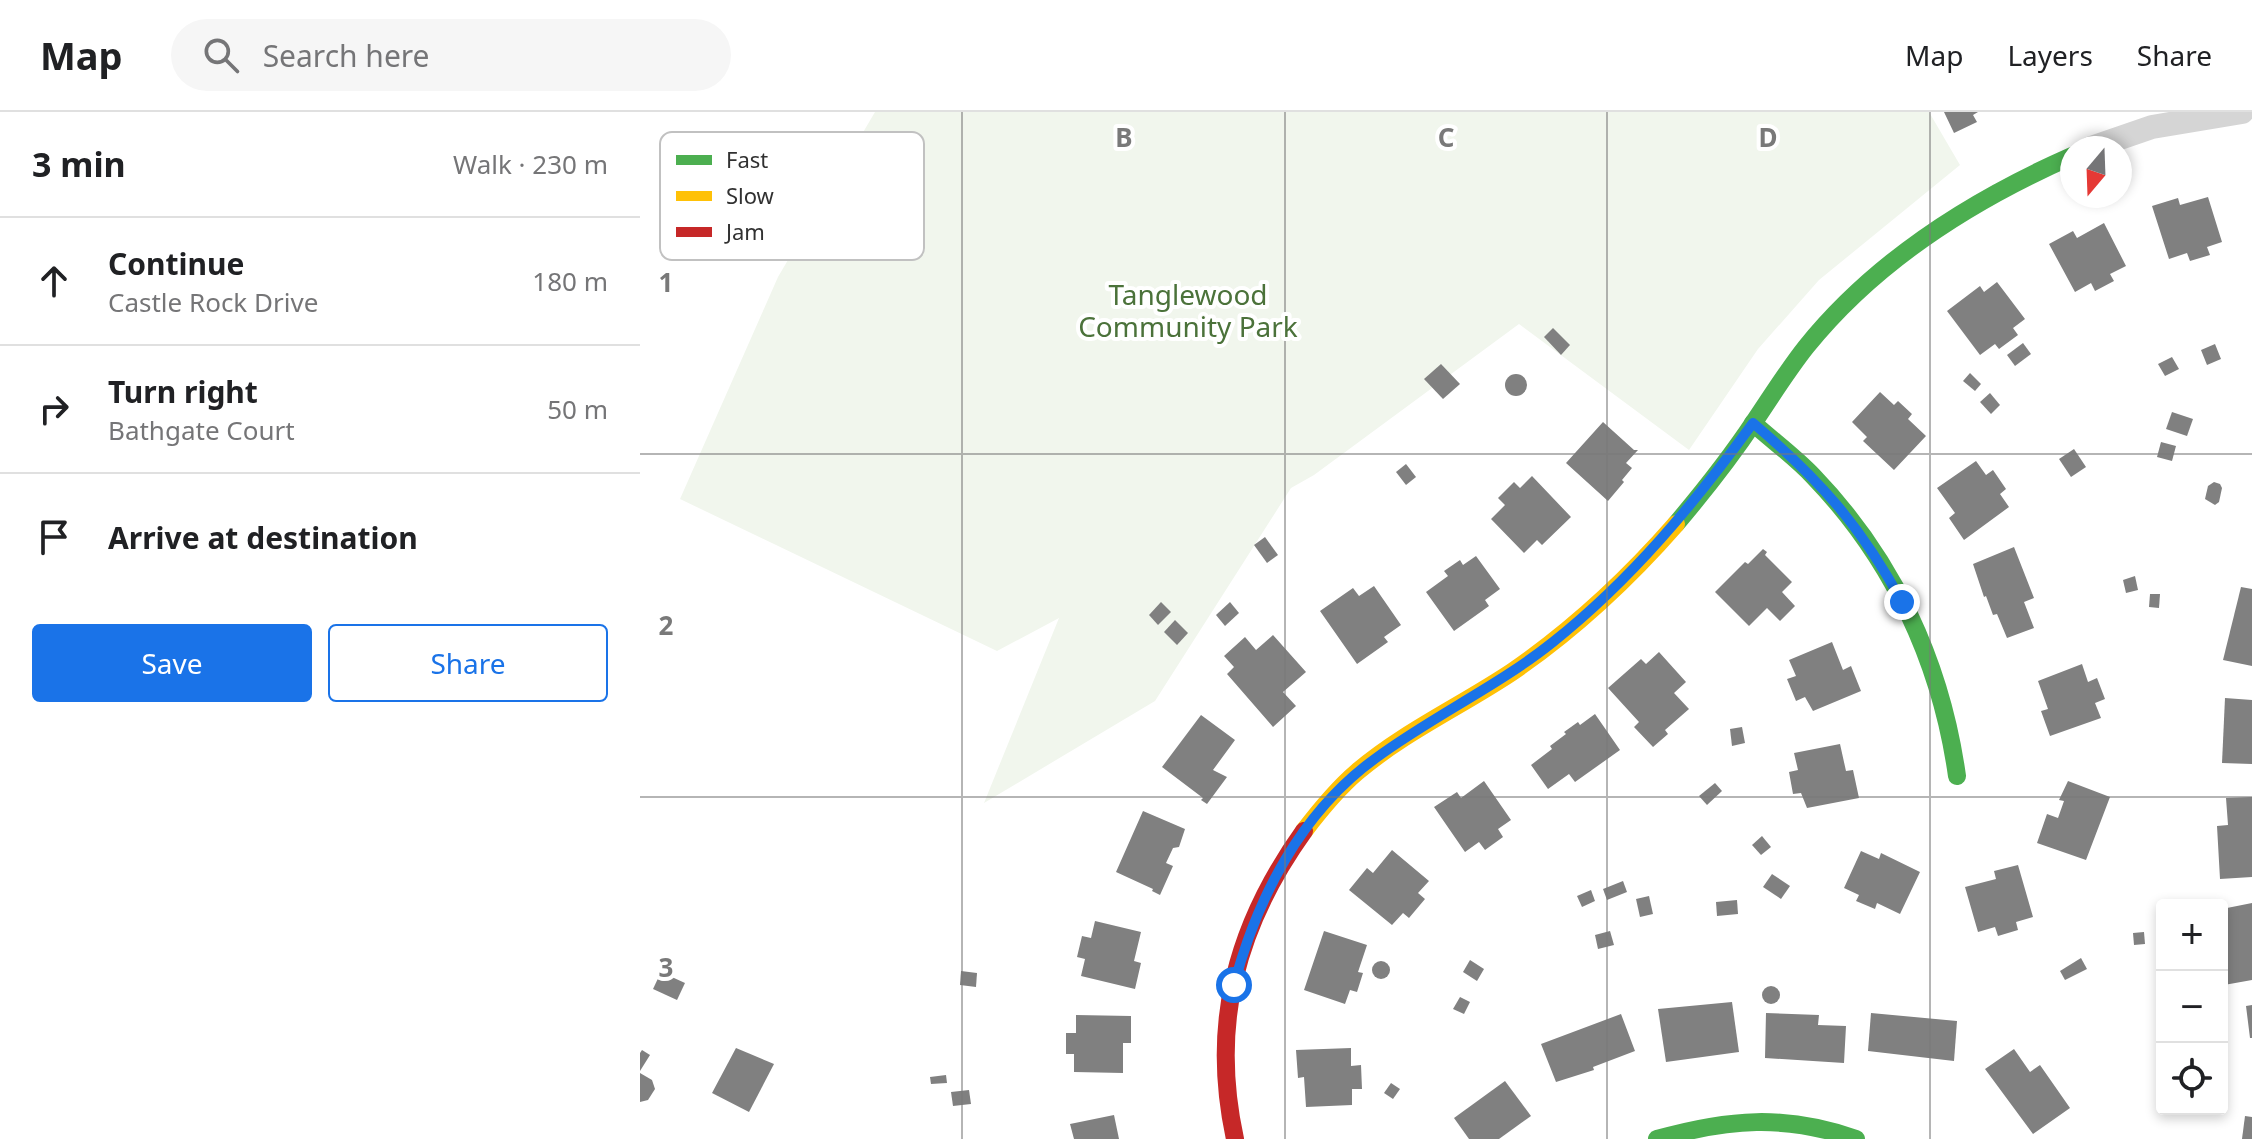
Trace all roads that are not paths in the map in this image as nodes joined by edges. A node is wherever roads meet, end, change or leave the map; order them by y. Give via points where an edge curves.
1 (2242, 112) edge
2 (2126, 136) edge
3 (2060, 161) edge
4 (1753, 423) junction
5 (1957, 776) dead end
6 (1235, 1139) edge
7 (1657, 1139) edge
8 (1856, 1139) edge

1 - 2 street
3 - 4 street via 1965,210 1896,258 1816,335
4 - 5 street via 1814,478 1856,526 1886,572 1932,670 1949,723
4 - 6 street via 1699,496 1593,609 1514,670 1377,757 1316,816 1263,900 1234,985 1224,1046
7 - 8 street via 1740,1120 1775,1119 1829,1128

